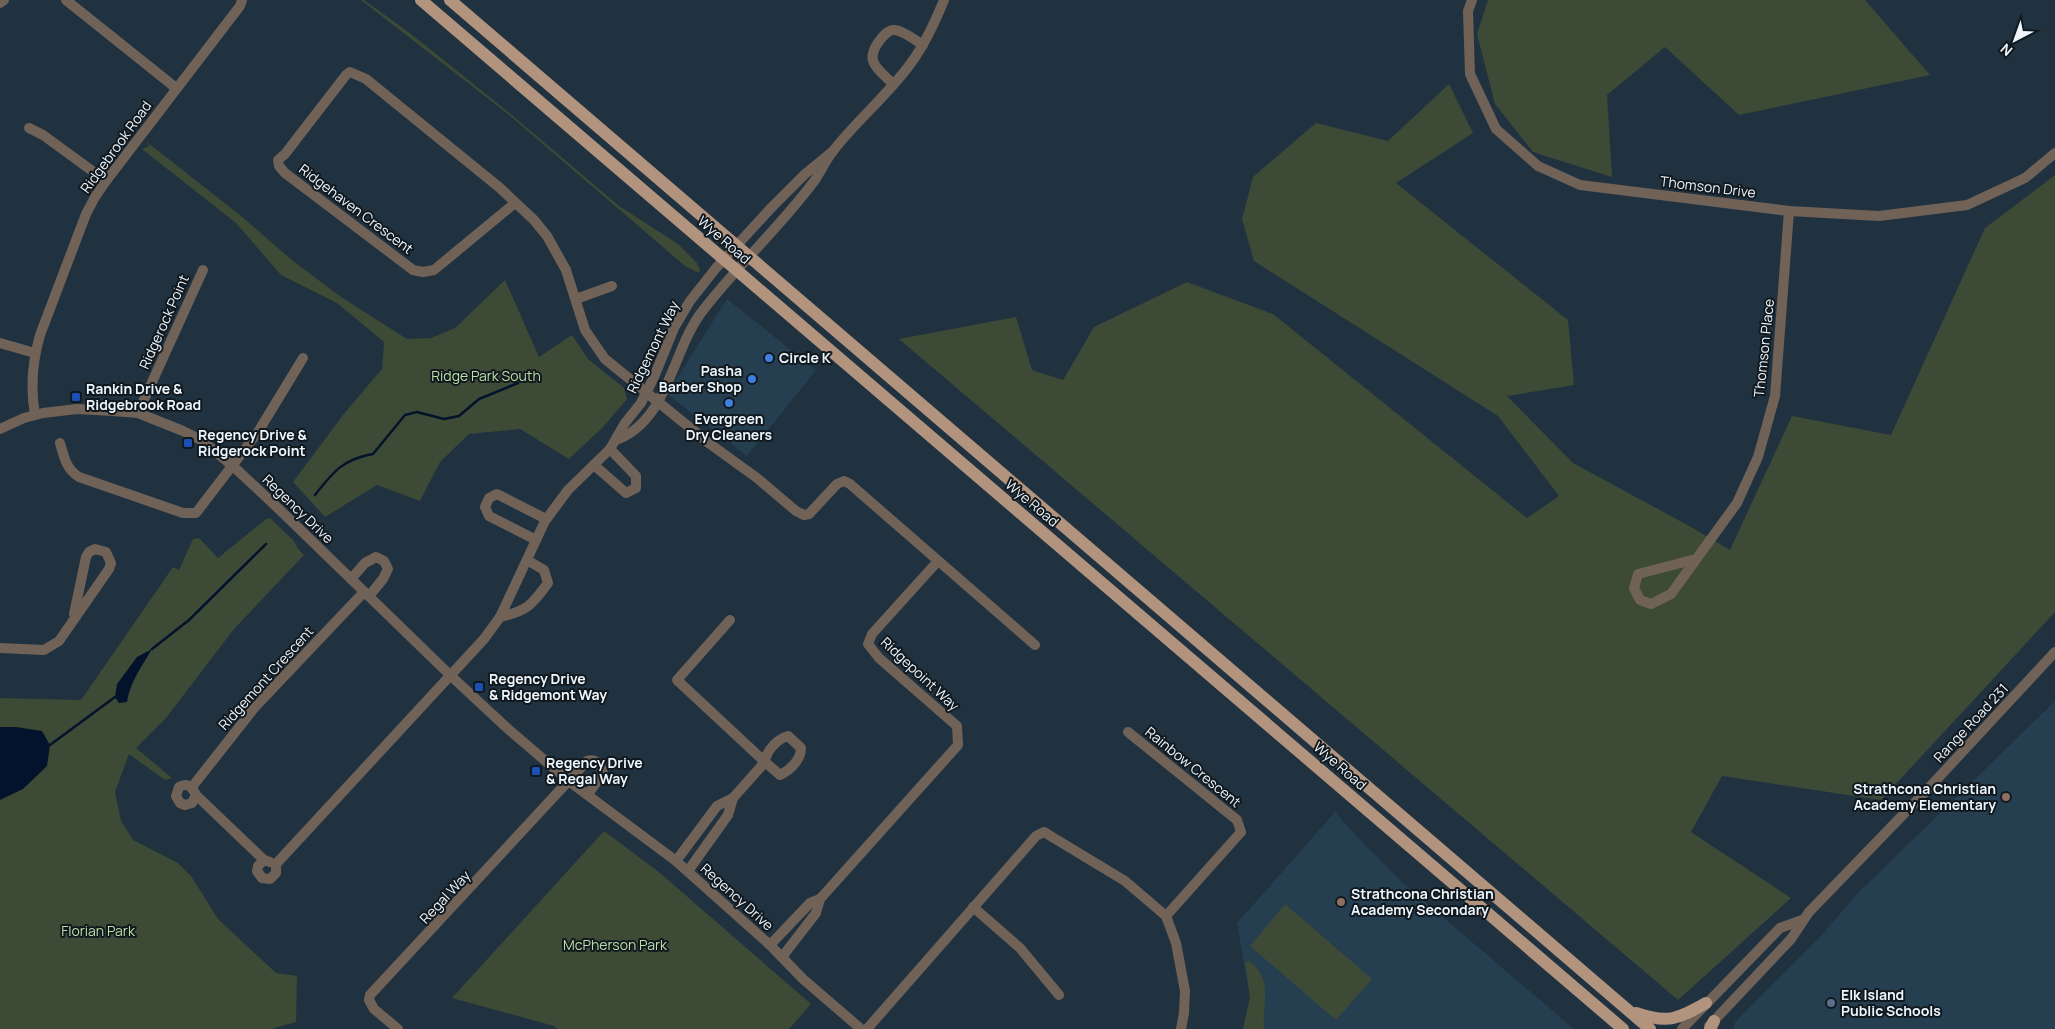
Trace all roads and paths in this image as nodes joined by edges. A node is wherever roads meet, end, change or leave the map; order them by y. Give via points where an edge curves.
1 (4, 0) edge
2 (66, 0) edge
3 (242, 0) edge
4 (421, 0) edge
5 (450, 0) edge
6 (944, 0) edge
7 (1472, 0) edge
8 (0, 3) edge
9 (923, 45) junction
10 (893, 84) junction
11 (176, 88) junction
12 (29, 128) dead end
13 (833, 152) junction
14 (2055, 153) edge
15 (106, 181) junction
16 (515, 202) junction
17 (1790, 211) junction
18 (737, 245) junction
19 (750, 257) junction
20 (724, 260) junction
21 (203, 270) dead end
22 (737, 272) junction
23 (612, 286) dead end
24 (576, 299) junction
25 (0, 343) edge
26 (35, 353) junction
27 (304, 358) dead end
28 (647, 393) junction
29 (657, 402) junction
30 (138, 413) junction
31 (35, 415) junction
32 (0, 429) edge
33 (616, 440) junction
34 (60, 443) dead end
35 (610, 449) junction
36 (594, 465) junction
37 (233, 466) junction
38 (546, 519) junction
39 (536, 540) junction
40 (1696, 559) junction
41 (527, 560) junction
42 (938, 561) junction
43 (351, 579) junction
44 (366, 594) junction
45 (76, 617) junction
46 (500, 617) junction
47 (730, 620) dead end
48 (1035, 645) dead end
49 (0, 648) edge
50 (2055, 652) edge
51 (450, 676) junction
52 (1128, 732) dead end
53 (570, 782) junction
54 (588, 794) junction
55 (733, 798) junction
56 (264, 860) junction
57 (676, 860) junction
58 (276, 864) junction
59 (688, 871) junction
60 (820, 899) junction
61 (973, 908) junction
62 (1166, 916) junction
63 (1802, 920) junction
64 (770, 945) junction
65 (782, 957) junction
66 (1059, 995) dead end
67 (1706, 1003) junction
68 (1596, 1006) junction
69 (1627, 1009) junction
70 (1710, 1026) edge
71 (398, 1029) edge
72 (861, 1029) edge
73 (867, 1029) edge
74 (1180, 1029) edge
75 (1612, 1029) edge
76 (1623, 1029) edge
77 (1650, 1029) edge
78 (1682, 1029) edge

1 - 8 street
2 - 11 street
3 - 11 street, Ridgebrook Road
4 - 20 main road, Wye Road
5 - 18 main road, Wye Road
6 - 9 street
7 - 17 street, Thomson Drive via 1468,11 1470,74 1496,128 1538,166 1580,185
9 - 10 street
9 - 10 street via 898,30 891,30 872,50 874,64
10 - 13 street
11 - 15 street, Ridgebrook Road
12 - 15 street
13 - 18 street, Ridgemont Way via 805,174
13 - 19 street, Ridgemont Way
14 - 17 street, Thomson Drive via 2025,178 1967,205 1879,216
15 - 26 street, Ridgebrook Road via 86,214
16 - 16 street, Ridgehaven Crescent via 434,270 423,272 413,270 284,173 278,160 350,72 366,79
16 - 24 street, Ridgehaven Crescent via 547,236 566,270
17 - 40 street, Thomson Place via 1775,396 1758,457 1737,503
18 - 19 main road, Wye Road
18 - 20 street, Ridgemont Way
19 - 22 street, Ridgemont Way
19 - 69 main road, Wye Road
20 - 22 main road, Wye Road
20 - 28 street, Ridgemont Way via 681,315
21 - 30 street, Ridgerock Point
22 - 29 street, Ridgemont Way via 694,322
22 - 68 main road, Wye Road
23 - 24 street
24 - 28 street, Ridgehaven Crescent via 585,330 598,350
25 - 26 street
26 - 31 street, Ridgebrook Road via 31,381
27 - 37 street
28 - 29 street, Ridgehaven Crescent
28 - 33 street, Ridgemont Way
29 - 33 street, Ridgemont Way via 638,427
29 - 42 street via 796,511 809,514 837,484 850,484
30 - 31 street, Regency Drive via 77,409
30 - 37 street, Regency Drive via 201,440
31 - 32 street, Regency Drive
33 - 35 street, Ridgemont Way
34 - 37 street via 67,466 79,477 183,513 196,514
35 - 36 street, Ridgemont Way
35 - 36 street via 636,476 636,488 626,493
36 - 38 street, Ridgemont Way via 568,490
37 - 43 street, Regency Drive
38 - 39 street, Ridgemont Way
38 - 39 street via 497,494 489,498 485,507 489,516
39 - 41 street, Ridgemont Way
40 - 40 street, Thomson Place via 1638,574 1634,588 1640,600 1651,604 1671,594
41 - 46 street, Ridgemont Way
41 - 46 street via 544,570 548,583 528,608
42 - 48 street
42 - 60 street, Ridgepoint Way via 872,634 868,644 879,658 957,726 958,745
43 - 44 street, Regency Drive
43 - 44 street via 370,560 376,557 384,561 388,569 383,579
44 - 51 street, Regency Drive
44 - 56 street, Ridgemont Crescent via 255,708 194,791
45 - 45 street via 109,569 111,562 106,552 95,549 86,557
45 - 49 street via 59,641 44,650
46 - 51 street, Ridgemont Way
47 - 55 street via 677,680 765,762
50 - 63 street, Range Road 231
51 - 53 street, Regency Drive
51 - 58 street
52 - 62 street, Rainbow Crescent via 1236,820 1241,832
53 - 54 street, Regency Drive
53 - 54 street via 587,761 596,761 603,773
53 - 71 street, Regal Way via 370,995 374,1009
54 - 57 street, Regency Drive
55 - 57 street via 717,806
55 - 59 street via 728,816
56 - 58 street, Ridgemont Crescent
56 - 58 street via 257,871 265,879 274,876
57 - 59 street, Regency Drive
59 - 64 street, Regency Drive
60 - 64 street, Ridgepoint Way via 810,902
60 - 65 street, Ridgepoint Way via 816,913
61 - 62 street via 1036,836 1044,832 1125,881
61 - 66 street via 1020,948
61 - 73 street
62 - 74 street via 1176,943 1185,991
63 - 67 street, Range Road 231 via 1780,928
63 - 70 street, Range Road 231 via 1791,939
64 - 65 street, Regency Drive
65 - 72 street, Regency Drive
67 - 69 main road via 1681,1017 1667,1020
67 - 78 street, Range Road 231
68 - 75 main road
68 - 76 main road, Wye Road
69 - 77 main road, Wye Road

